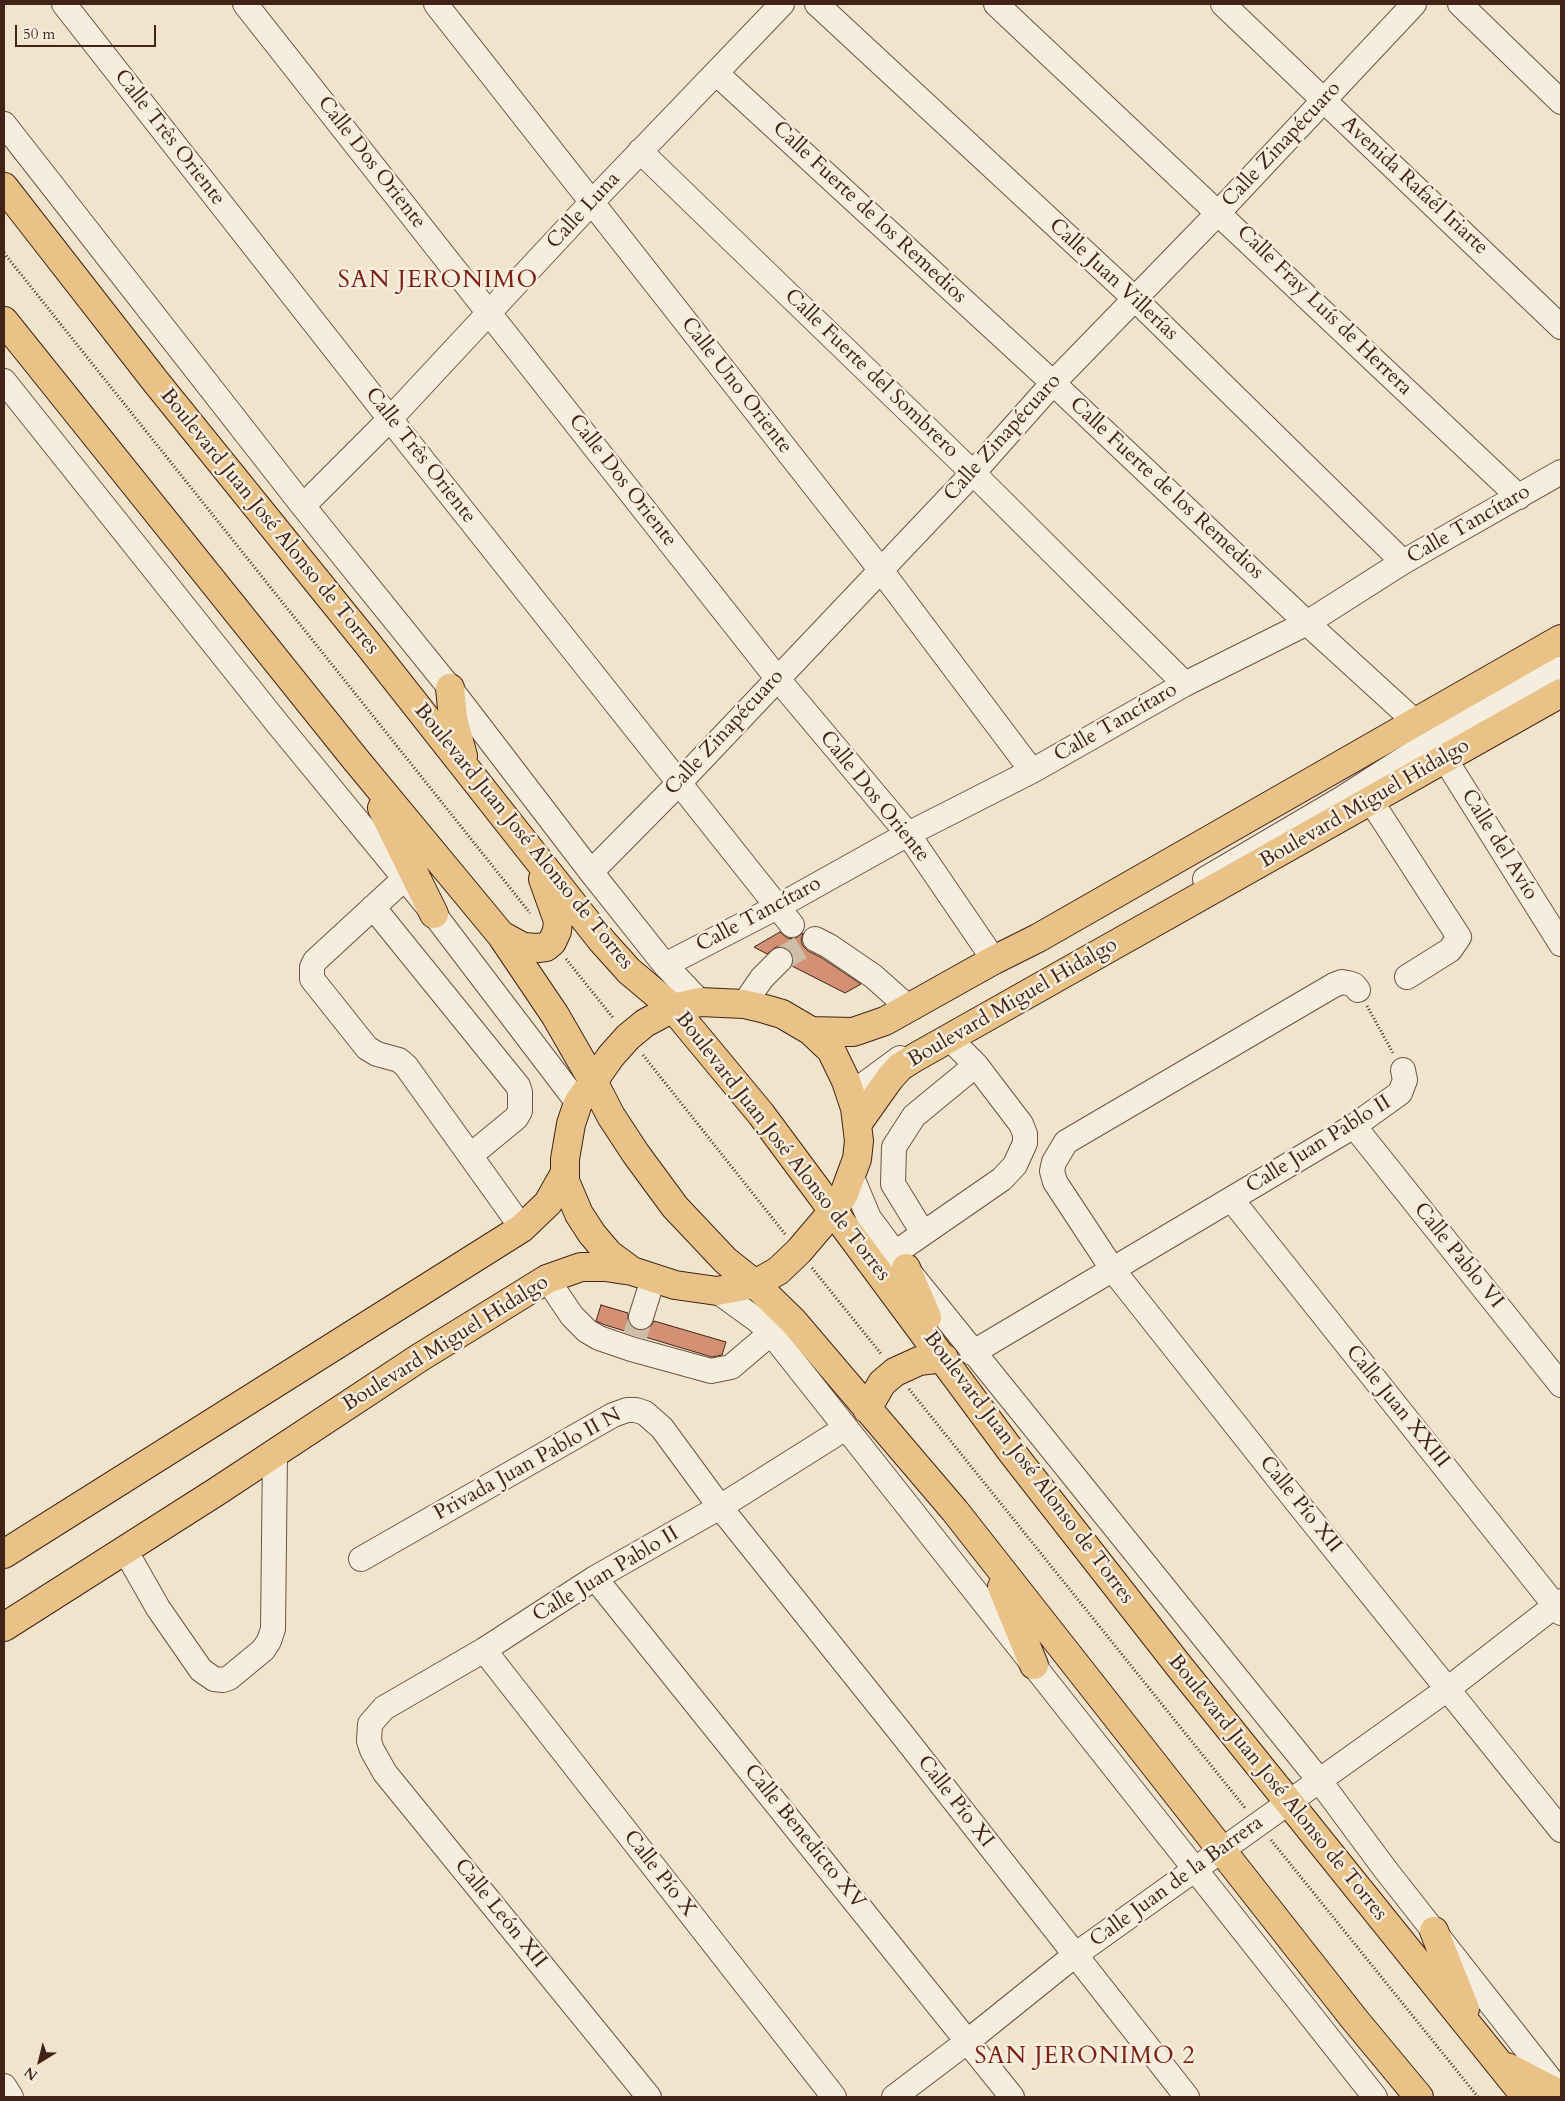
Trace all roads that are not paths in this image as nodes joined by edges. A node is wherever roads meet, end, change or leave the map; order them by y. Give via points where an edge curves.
1 (64, 4) edge
2 (245, 4) edge
3 (436, 4) edge
4 (782, 4) edge
5 (817, 4) edge
6 (996, 4) edge
7 (1223, 4) edge
8 (1414, 4) edge
9 (1460, 4) edge
10 (716, 73) junction
11 (1324, 100) junction
12 (1561, 102) edge
13 (4, 124) edge
14 (640, 151) junction
15 (4, 187) edge
16 (592, 202) junction
17 (1219, 212) junction
18 (1134, 298) junction
19 (490, 313) junction
20 (4, 321) edge
21 (1561, 327) edge
22 (4, 381) edge
23 (1053, 383) junction
24 (390, 419) junction
25 (1561, 472) edge
26 (973, 473) junction
27 (1519, 497) junction
28 (303, 506) junction
29 (1403, 562) junction
30 (880, 569) junction
31 (1306, 623) junction
32 (1561, 639) edge
33 (1561, 649) edge
34 (1561, 668) edge
35 (777, 678) junction
36 (1184, 684) junction
37 (450, 688) junction
38 (1561, 693) edge
39 (1429, 738) junction
40 (356, 760) junction
41 (469, 771) junction
42 (1032, 771) junction
43 (679, 783) junction
44 (1371, 801) junction
45 (908, 834) junction
46 (535, 858) junction
47 (591, 872) junction
48 (404, 879) junction
49 (373, 906) junction
50 (434, 914) junction
51 (785, 916) junction
52 (501, 935) junction
53 (815, 939) dead end
54 (1561, 944) edge
55 (780, 960) tunnel mouth
56 (994, 960) junction
57 (665, 965) junction
58 (1407, 977) dead end
59 (1358, 990) road end
60 (700, 1002) junction
61 (744, 1004) junction
62 (674, 1008) junction
63 (909, 1008) junction
64 (510, 1012) junction
65 (811, 1031) junction
66 (478, 1036) junction
67 (949, 1038) junction
68 (830, 1050) junction
69 (976, 1065) junction
70 (1403, 1070) road end
71 (593, 1081) junction
72 (851, 1094) junction
73 (578, 1103) junction
74 (858, 1123) junction
75 (1354, 1126) junction
76 (471, 1155) junction
77 (851, 1175) junction
78 (567, 1183) junction
79 (1232, 1200) junction
80 (833, 1211) junction
81 (522, 1228) junction
82 (923, 1233) junction
83 (609, 1254) junction
84 (901, 1261) junction
85 (1113, 1270) junction
86 (642, 1275) junction
87 (547, 1278) junction
88 (754, 1284) junction
89 (717, 1291) junction
90 (770, 1333) junction
91 (636, 1334) junction
92 (972, 1353) junction
93 (944, 1358) junction
94 (1561, 1385) edge
95 (867, 1409) junction
96 (844, 1429) junction
97 (275, 1453) junction
98 (720, 1507) junction
99 (125, 1550) junction
100 (4, 1554) edge
101 (989, 1556) junction
102 (361, 1559) dead end
103 (4, 1568) edge
104 (595, 1578) junction
105 (1559, 1607) edge
106 (4, 1614) edge
107 (4, 1627) edge
108 (484, 1650) junction
109 (1034, 1665) junction
110 (1448, 1688) junction
111 (370, 1724) joint
112 (1319, 1780) junction
113 (1288, 1802) junction
114 (1561, 1830) edge
115 (1221, 1850) junction
116 (1194, 1869) junction
117 (1434, 1931) junction
118 (1075, 1955) junction
119 (1475, 2034) junction
120 (968, 2041) junction
121 (1498, 2063) junction
122 (4, 2086) edge
123 (1561, 2094) edge
124 (11, 2097) edge
125 (649, 2097) edge
126 (834, 2097) edge
127 (894, 2097) edge
128 (1012, 2097) edge
129 (1187, 2097) edge
130 (1374, 2097) edge
131 (1419, 2097) edge
132 (1526, 2097) edge

1 - 24 street, Calle Três Oriente
2 - 19 street, Calle Dos Oriente
3 - 16 street, Calle Uno Oriente
4 - 10 street, Calle Luna
5 - 18 street, Calle Juan Villerías
6 - 17 street, Calle Fray Luís de Herrera
7 - 11 street, Avenida Rafaél Iriarte
8 - 11 street, Calle Zinapécuaro
9 - 12 street
10 - 14 street, Calle Luna
10 - 23 street, Calle Fuerte de los Remedios
11 - 17 street, Calle Zinapécuaro
11 - 21 street, Avenida Rafaél Iriarte
13 - 28 street, Boulevard Juan José Alonso de Torres
14 - 16 street, Calle Luna
14 - 26 street, Calle Fuerte del Sombrero
15 - 41 main road, Boulevard Juan José Alonso de Torres via 156,382
16 - 19 street, Calle Luna
16 - 30 street, Calle Uno Oriente
17 - 18 street, Calle Zinapécuaro
17 - 27 street, Calle Fray Luís de Herrera
18 - 23 street, Calle Zinapécuaro
18 - 29 street, Calle Juan Villerías
19 - 24 street, Calle Luna
19 - 35 street, Calle Dos Oriente
20 - 40 main road
22 - 48 street
23 - 26 street, Calle Zinapécuaro
23 - 31 street, Calle Fuerte de los Remedios
24 - 28 street, Calle Luna
24 - 43 street, Calle Três Oriente
25 - 27 street, Calle Tancítaro
26 - 30 street, Calle Zinapécuaro
26 - 36 street, Calle Fuerte del Sombrero
27 - 29 street, Calle Tancítaro
28 - 37 street, Boulevard Juan José Alonso de Torres
29 - 31 street, Calle Tancítaro
30 - 35 street, Calle Zinapécuaro
30 - 42 street, Calle Uno Oriente
31 - 36 street, Calle Tancítaro
31 - 39 street, Calle Fuerte de los Remedios
32 - 39 main road, Boulevard Miguel Hidalgo
33 - 39 street
34 - 39 street
35 - 43 street, Calle Zinapécuaro
35 - 45 street, Calle Dos Oriente
36 - 42 street, Calle Tancítaro
37 - 41 main road via 457,737
37 - 47 street, Boulevard Juan José Alonso de Torres
38 - 39 main road, Boulevard Miguel Hidalgo
39 - 44 main road, Boulevard Miguel Hidalgo
39 - 54 street, Calle del Avío
39 - 56 main road, Boulevard Miguel Hidalgo
39 - 68 street via 886,1032
39 - 72 street via 1341,799 902,1056
40 - 50 main road
40 - 52 main road
41 - 46 main road, Boulevard Juan José Alonso de Torres
42 - 45 street, Calle Tancítaro
43 - 47 street, Calle Zinapécuaro
43 - 51 street, Calle Três Oriente
44 - 58 street via 1459,937 1450,950
44 - 67 main road, Boulevard Miguel Hidalgo
45 - 51 street, Calle Tancítaro
45 - 56 street, Calle Dos Oriente
46 - 52 main road via 558,922 558,931 552,942 538,948 524,947
46 - 62 main road, Boulevard Juan José Alonso de Torres via 617,958
47 - 57 street, Boulevard Juan José Alonso de Torres
48 - 49 street
48 - 50 street
49 - 66 street
49 - 76 street via 316,961 312,967 312,979 367,1048 399,1060 406,1066
50 - 64 street
51 - 57 street, Calle Tancítaro
52 - 71 main road via 555,1015
53 - 63 street via 873,976
55 - 61 street via 762,978
56 - 63 main road, Boulevard Miguel Hidalgo
57 - 60 street, Boulevard Juan José Alonso de Torres
59 - 85 street, Calle Pío XII via 1348,983 1334,985 1066,1142 1052,1171 1055,1182
60 - 61 main road, Boulevard Miguel Hidalgo
60 - 62 main road, Boulevard Miguel Hidalgo
61 - 65 main road, Boulevard Miguel Hidalgo via 782,1014
62 - 71 main road, Boulevard Miguel Hidalgo via 645,1023 628,1037
62 - 80 main road, Boulevard Juan José Alonso de Torres via 761,1114
63 - 65 main road, Boulevard Miguel Hidalgo via 853,1032
64 - 66 street
64 - 73 street
65 - 68 main road
66 - 76 street via 518,1086 520,1111 516,1118
67 - 69 street
67 - 74 main road, Boulevard Miguel Hidalgo via 900,1067
68 - 72 main road
69 - 82 street via 914,1116 894,1147 892,1184
69 - 82 street via 1021,1124 1025,1143 1015,1165 1002,1179
70 - 75 street, Calle Juan Pablo II via 1405,1080 1400,1093
71 - 73 main road, Boulevard Miguel Hidalgo
71 - 88 main road via 621,1131 675,1207 726,1261
72 - 74 main road
73 - 78 main road, Boulevard Miguel Hidalgo via 566,1147
74 - 77 main road, Boulevard Miguel Hidalgo via 859,1141
75 - 79 street, Calle Juan Pablo II
75 - 94 street, Calle Pablo VI
76 - 81 street
77 - 80 main road, Boulevard Miguel Hidalgo
77 - 84 street, Boulevard Juan José Alonso de Torres via 865,1210
78 - 81 main road, Boulevard Miguel Hidalgo
78 - 83 main road via 585,1225
78 - 103 street via 542,1224 507,1251
79 - 85 street, Calle Juan Pablo II
79 - 105 street, Calle Juan XXIII
80 - 88 main road, Boulevard Miguel Hidalgo via 799,1252 778,1271
80 - 93 main road, Boulevard Juan José Alonso de Torres
81 - 100 main road, Boulevard Miguel Hidalgo
82 - 84 street
83 - 86 main road
83 - 106 street via 591,1254 551,1266
84 - 92 street, Boulevard Juan José Alonso de Torres
84 - 93 main road
85 - 92 street, Calle Juan Pablo II
85 - 110 street, Calle Pío XII
86 - 87 main road, Boulevard Miguel Hidalgo via 605,1267 581,1268
86 - 89 main road, Boulevard Miguel Hidalgo via 675,1285
86 - 91 street
87 - 91 street via 572,1316 587,1331 599,1338
87 - 97 main road, Boulevard Miguel Hidalgo
88 - 89 main road, Boulevard Miguel Hidalgo
88 - 95 main road via 818,1349
89 - 90 street
90 - 91 street via 731,1367 711,1371
90 - 96 street
92 - 112 street, Boulevard Juan José Alonso de Torres
93 - 95 main road via 918,1360 895,1372 882,1383
93 - 113 main road, Boulevard Juan José Alonso de Torres via 1014,1455
95 - 101 main road
96 - 98 street, Calle Juan Pablo II
96 - 109 street
97 - 99 main road, Boulevard Miguel Hidalgo
97 - 99 street via 273,1630 262,1650 229,1678 214,1679 201,1670 158,1608
98 - 102 street, Privada Juan Pablo II N via 662,1428 646,1413 627,1410
98 - 104 street, Calle Juan Pablo II
98 - 118 street, Calle Pío XI
99 - 107 main road, Boulevard Miguel Hidalgo
101 - 109 main road
101 - 115 main road
104 - 108 street, Calle Juan Pablo II
104 - 120 street, Calle Benedicto XV
105 - 110 street, Calle Juan de la Barrera
108 - 111 street, Calle Juan Pablo II via 384,1708
108 - 126 street, Calle Pío X
109 - 116 street
110 - 112 street, Calle Juan de la Barrera
110 - 114 street, Calle Pío XII
111 - 125 street, Calle León XII via 369,1741 385,1773
112 - 113 street, Calle Juan de la Barrera
112 - 117 street, Boulevard Juan José Alonso de Torres
113 - 115 street, Calle Juan de la Barrera
113 - 119 main road, Boulevard Juan José Alonso de Torres
115 - 116 street, Calle Juan de la Barrera
115 - 131 main road
116 - 118 street, Calle Juan de la Barrera
116 - 130 street
117 - 119 main road
117 - 123 street, Boulevard Juan José Alonso de Torres
118 - 120 street, Calle Juan de la Barrera
118 - 129 street, Calle Pío XI
119 - 121 main road, Boulevard Juan José Alonso de Torres
120 - 127 street, Calle Juan de la Barrera
120 - 128 street, Calle Benedicto XV
121 - 123 main road
121 - 132 main road, Boulevard Juan José Alonso de Torres
122 - 124 street

